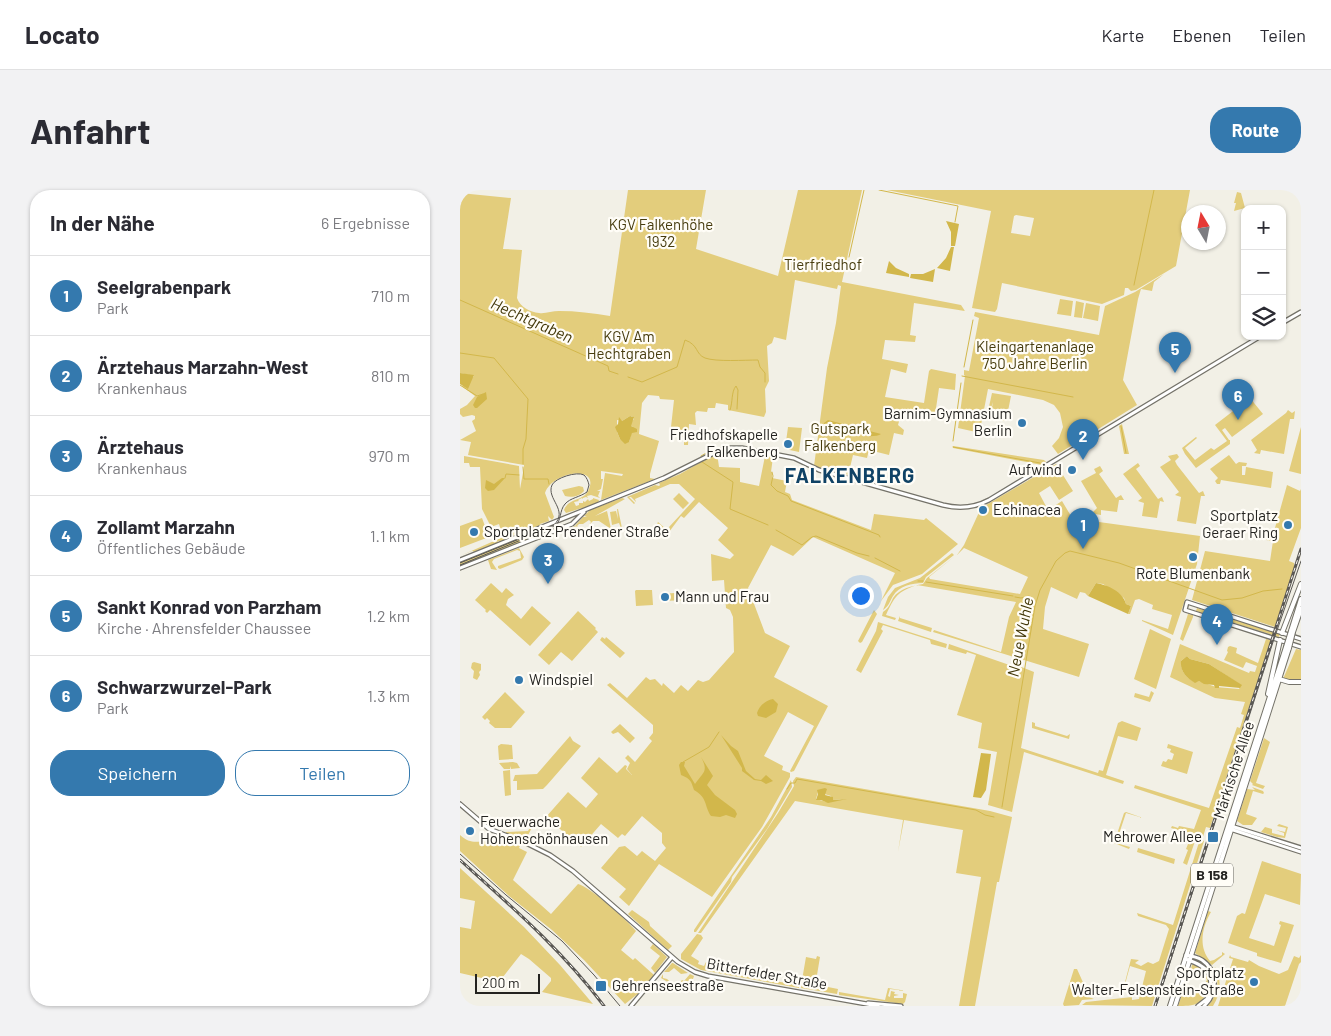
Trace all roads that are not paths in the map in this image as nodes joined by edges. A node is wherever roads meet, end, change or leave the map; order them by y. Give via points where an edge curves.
1 (1301, 312) edge
2 (1286, 321) edge
3 (1254, 340) edge
4 (586, 510) junction
5 (558, 521) junction
6 (562, 528) junction
7 (460, 560) edge
8 (460, 568) edge
9 (1301, 584) edge
10 (1301, 599) edge
11 (1301, 609) edge
12 (1292, 632) junction
13 (1282, 633) junction
14 (1301, 639) edge
15 (1280, 640) junction
16 (1301, 647) edge
17 (1287, 648) junction
18 (1279, 679) junction
19 (1301, 682) edge
20 (1263, 716) junction
21 (460, 804) edge
22 (1230, 827) junction
23 (1301, 848) edge
24 (1301, 852) edge
25 (672, 957) junction
26 (1188, 958) junction
27 (1182, 976) junction
28 (1209, 996) junction
29 (863, 1003) junction
30 (631, 1006) edge
31 (878, 1006) edge
32 (902, 1006) edge
33 (1170, 1006) edge
34 (1175, 1006) edge
35 (1198, 1006) edge
36 (1205, 1006) edge

1 - 2 main road
3 - 4 main road via 975,506 958,508 943,505 819,470 794,458 728,448 718,450 661,480
4 - 5 main road
4 - 6 main road via 572,524
5 - 6 main road
5 - 7 main road
6 - 8 main road
9 - 13 main road
10 - 12 main road, Märkische Allee / B 158
11 - 12 main road, Märkische Allee / B 158
12 - 17 main road, Märkische Allee / B 158, bridge
13 - 14 main road
13 - 15 main road
13 - 15 main road via 1188,602 1185,610
15 - 16 main road
15 - 20 main road
17 - 18 main road, Märkische Allee / B 158
17 - 20 main road, Märkische Allee / B 158
18 - 19 main road
18 - 22 main road, Märkische Allee / B 158
20 - 22 main road, Märkische Allee / B 158
21 - 25 main road, Bitterfelder Straße via 489,830 526,843 573,871
22 - 23 main road
22 - 24 main road
22 - 26 main road, Märkische Allee / B 158
25 - 29 main road, Bitterfelder Straße via 691,970 708,976
25 - 30 main road
26 - 27 main road, Märkische Allee / B 158
26 - 28 main road via 1202,965 1210,974
26 - 36 main road via 1198,958 1207,964 1214,977 1214,992
27 - 33 main road, Märkische Allee / B 158
27 - 34 main road, Märkische Allee / B 158
28 - 35 main road
28 - 36 main road
29 - 31 main road, Bitterfelder Straße
29 - 32 main road, Bitterfelder Straße

